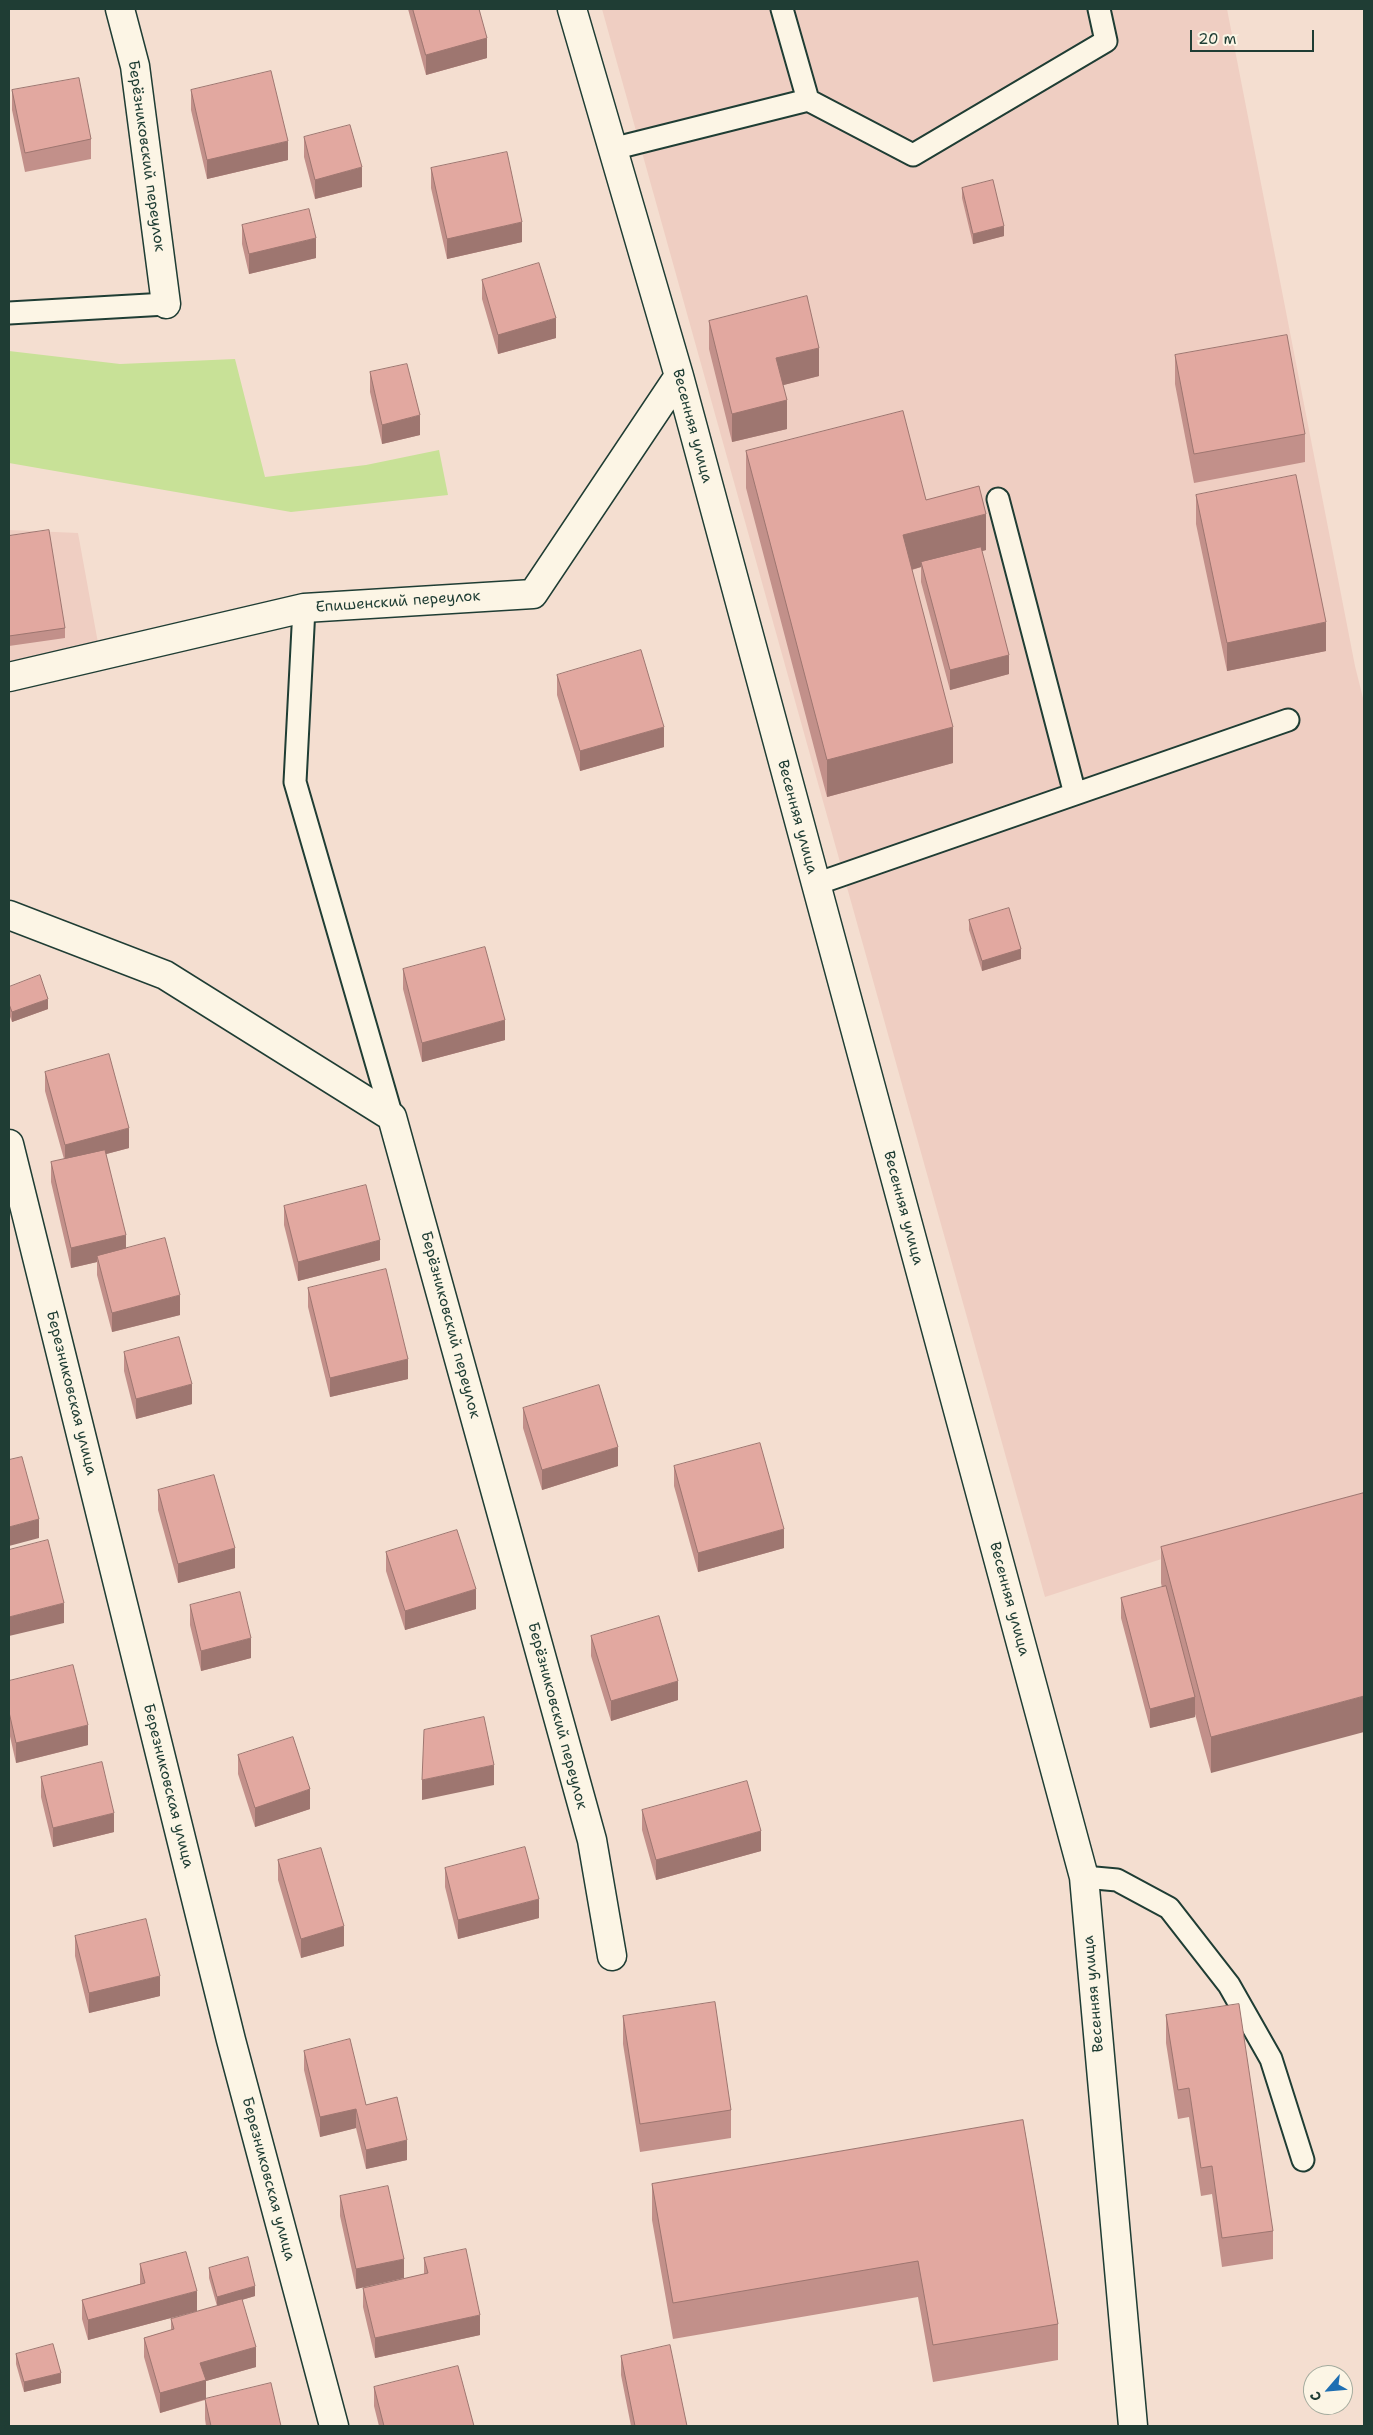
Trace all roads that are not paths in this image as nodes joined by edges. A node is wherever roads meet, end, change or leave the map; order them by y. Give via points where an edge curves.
1 (120, 9) edge
2 (572, 9) edge
3 (782, 9) edge
4 (1098, 9) edge
5 (808, 100) junction
6 (612, 149) junction
7 (166, 304) joint
8 (9, 313) edge
9 (679, 376) junction
10 (998, 499) dead end
11 (304, 608) junction
12 (9, 677) edge
13 (1288, 720) dead end
14 (1075, 794) junction
15 (816, 884) junction
16 (9, 915) edge
17 (392, 1117) junction
18 (9, 1144) edge
19 (1084, 1878) junction
20 (612, 1956) dead end
21 (1303, 2160) dead end
22 (334, 2426) edge
23 (1133, 2426) edge

1 - 7 street, Берёзниковский переулок via 135,66
2 - 6 street, Весенняя улица
3 - 5 lane
4 - 5 lane via 1106,42 912,155
5 - 6 lane
6 - 9 street, Весенняя улица
7 - 8 lane
9 - 11 street, Епишенский переулок via 532,594
9 - 15 street, Весенняя улица
10 - 14 lane
11 - 12 street, Епишенский переулок
11 - 17 lane via 295,782
13 - 14 lane
14 - 15 lane
15 - 19 street, Весенняя улица
16 - 17 street via 165,975
17 - 20 street, Берёзниковский переулок via 592,1840
18 - 22 street, Березниковская улица via 231,2040
19 - 21 lane via 1117,1880 1169,1908 1229,1985 1271,2060
19 - 23 street, Весенняя улица

